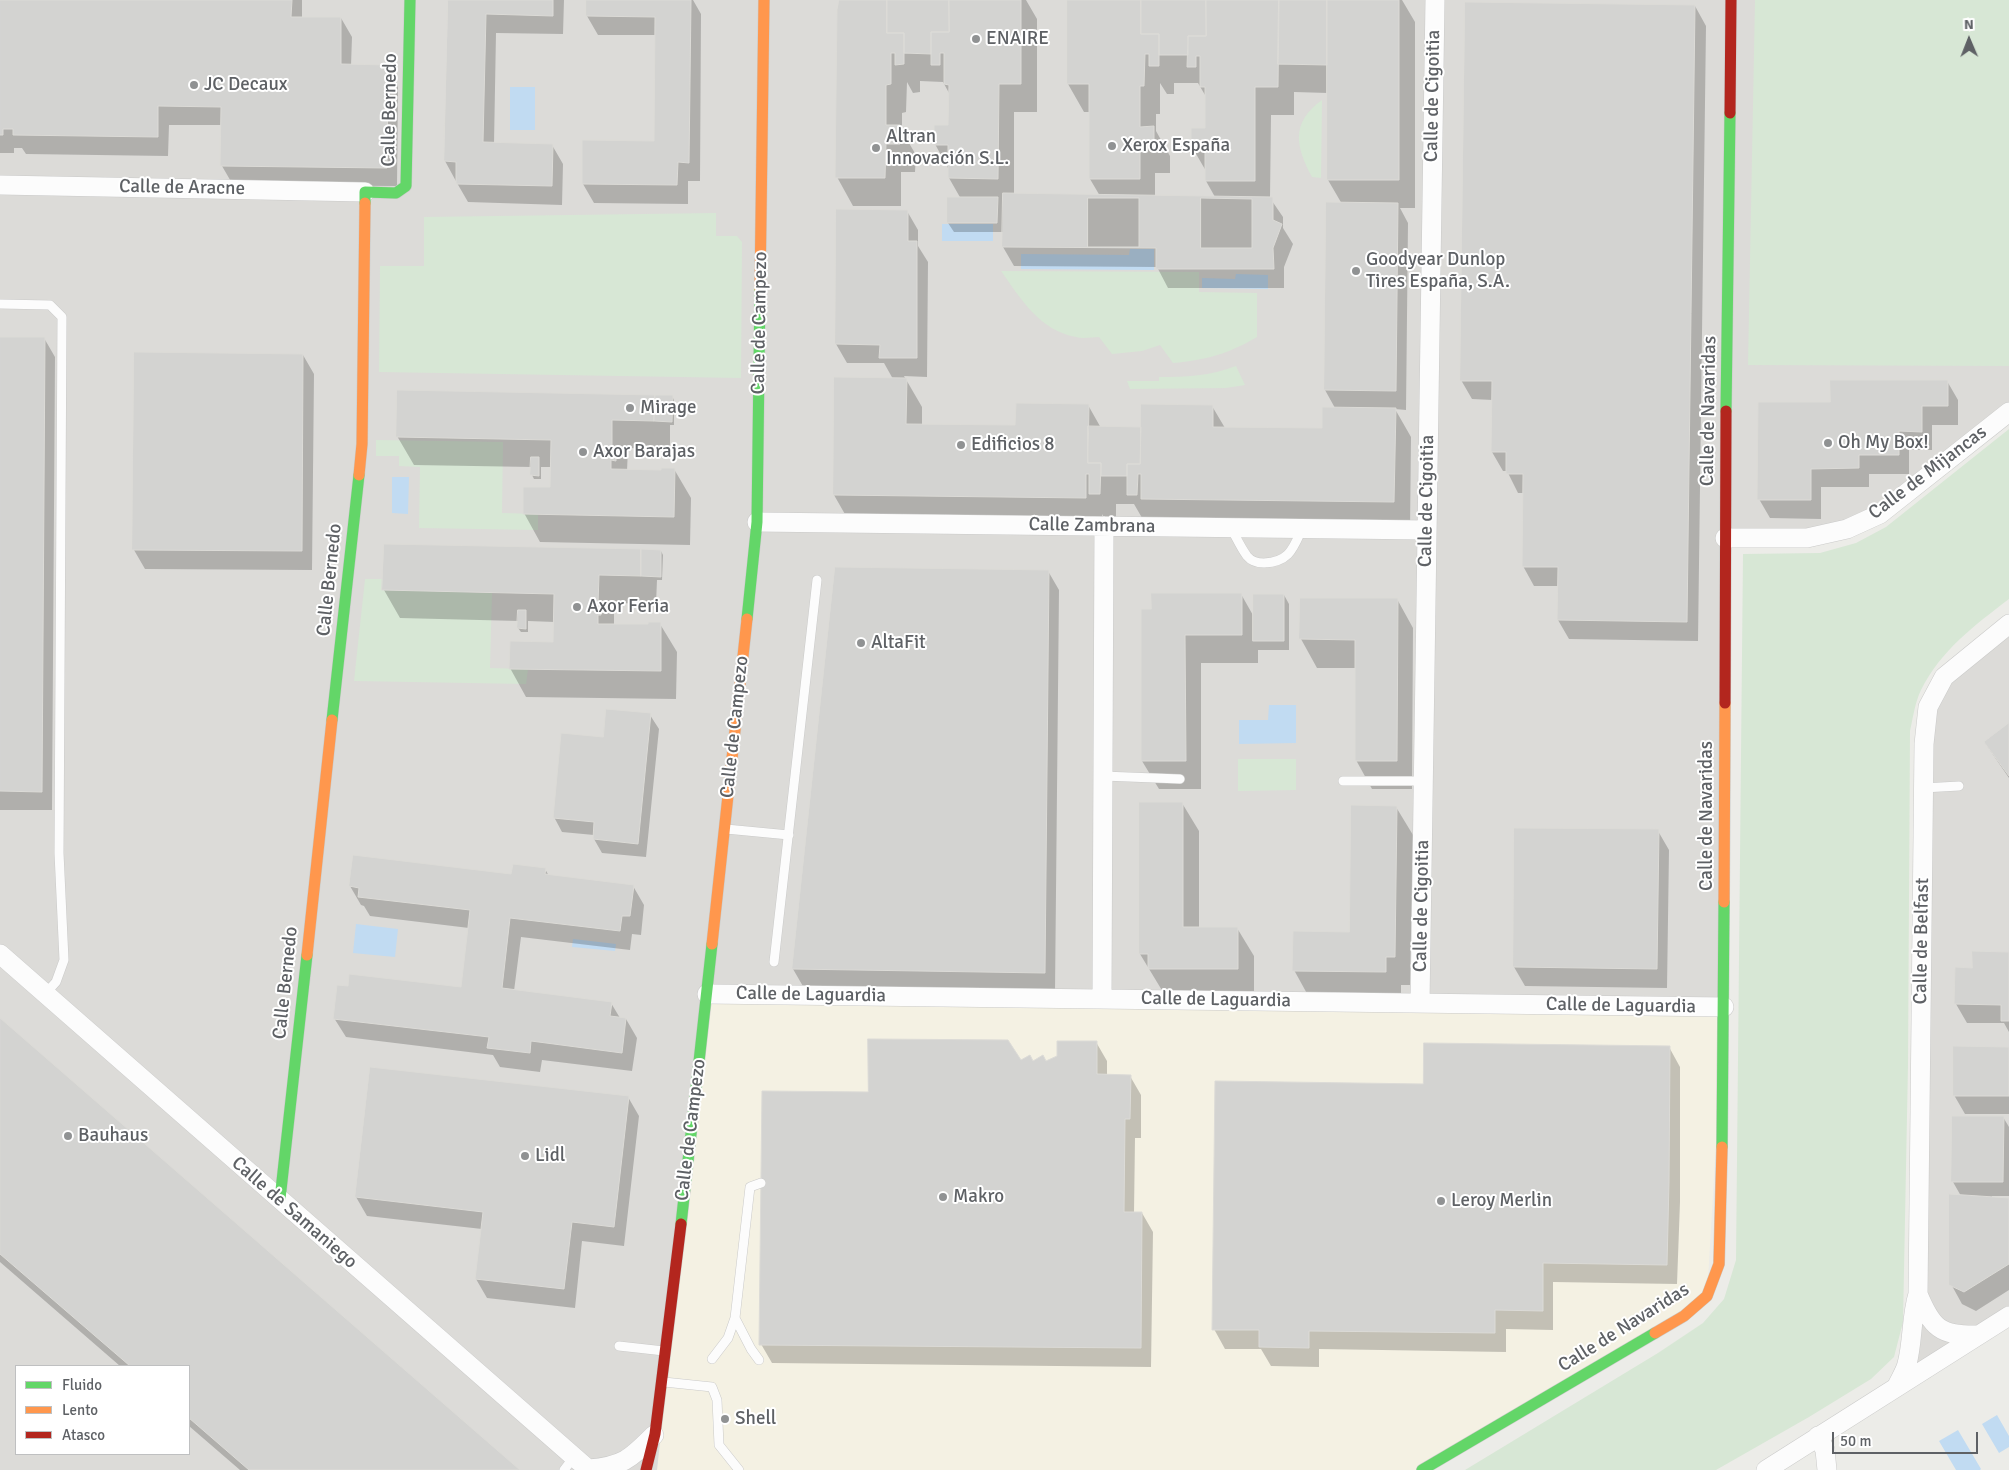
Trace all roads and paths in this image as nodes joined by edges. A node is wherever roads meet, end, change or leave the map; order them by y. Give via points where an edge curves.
1 (410, 0) edge
2 (771, 0) edge
3 (1435, 0) edge
4 (1731, 0) edge
5 (763, 9) edge
6 (0, 185) edge
7 (365, 192) junction
8 (0, 304) edge
9 (2009, 412) edge
10 (757, 522) junction
11 (1104, 526) junction
12 (1231, 528) junction
13 (1302, 528) junction
14 (1426, 530) junction
15 (1725, 538) junction
16 (817, 580) dead end
17 (2009, 624) edge
18 (1103, 776) junction
19 (1180, 779) dead end
20 (1342, 781) dead end
21 (1425, 781) junction
22 (1959, 786) dead end
23 (1923, 788) junction
24 (724, 829) junction
25 (788, 835) junction
26 (0, 954) edge
27 (774, 962) dead end
28 (45, 994) junction
29 (708, 994) junction
30 (1102, 999) junction
31 (1420, 1002) junction
32 (1724, 1007) junction
33 (761, 1183) dead end
34 (280, 1199) junction
35 (1918, 1294) junction
36 (2009, 1316) edge
37 (735, 1318) junction
38 (1978, 1335) junction
39 (619, 1346) dead end
40 (664, 1351) junction
41 (712, 1359) dead end
42 (759, 1360) dead end
43 (661, 1382) junction
44 (1897, 1386) junction
45 (655, 1434) junction
46 (1818, 1436) junction
47 (579, 1467) edge
48 (646, 1470) edge
49 (657, 1470) edge
50 (739, 1470) edge
51 (1422, 1470) edge
52 (1766, 1470) edge
53 (1827, 1470) edge

1 - 7 street, Calle Bernedo via 406,186 396,193
2 - 5 street, Calle de Campezo
3 - 14 street, Calle de Cigoitia
4 - 15 street, Calle de Navaridas
5 - 10 street, Calle de Campezo
6 - 7 street, Calle de Aracne
7 - 34 street, Calle Bernedo via 362,444
8 - 28 lane via 50,305 62,317 58,853 64,960 56,982
9 - 15 street, Calle de Mijancas via 1880,514 1847,529 1808,538
10 - 11 street, Calle Zambrana
10 - 24 street, Calle de Campezo
11 - 12 street, Calle Zambrana
11 - 18 street
12 - 13 street, Calle Zambrana
12 - 13 lane via 1247,556 1258,563 1283,559 1292,550
13 - 14 street, Calle Zambrana
14 - 21 street, Calle de Cigoitia
15 - 32 street, Calle de Navaridas
16 - 25 lane
17 - 23 street, Calle de Belfast via 1944,677 1928,707
18 - 19 lane
18 - 30 street
20 - 21 lane
21 - 31 street, Calle de Cigoitia
22 - 23 lane
23 - 35 street, Calle de Belfast
24 - 25 lane
24 - 29 street, Calle de Campezo
25 - 27 lane
26 - 28 street, Calle de Samaniego
28 - 34 street, Calle de Samaniego
29 - 30 street, Calle de Laguardia
29 - 40 street, Calle de Campezo
30 - 31 street, Calle de Laguardia
31 - 32 street, Calle de Laguardia
32 - 51 street, Calle de Navaridas via 1719,1264 1707,1296 1684,1316
33 - 37 lane via 750,1187
34 - 47 street, Calle de Samaniego
35 - 38 street, Calle de Belfast via 1927,1316 1946,1333
35 - 44 street, Calle de Belfast via 1907,1365
36 - 38 street
37 - 41 lane via 728,1338
37 - 42 lane
38 - 44 street
39 - 40 lane
40 - 43 street, Calle de Campezo
43 - 45 street, Calle de Campezo
43 - 50 lane via 712,1387 717,1400 719,1445
44 - 46 street
45 - 47 street via 630,1459 604,1468
45 - 48 street, Calle de Campezo
45 - 49 street, Calle de Campezo
46 - 52 street
46 - 53 street via 1825,1450

